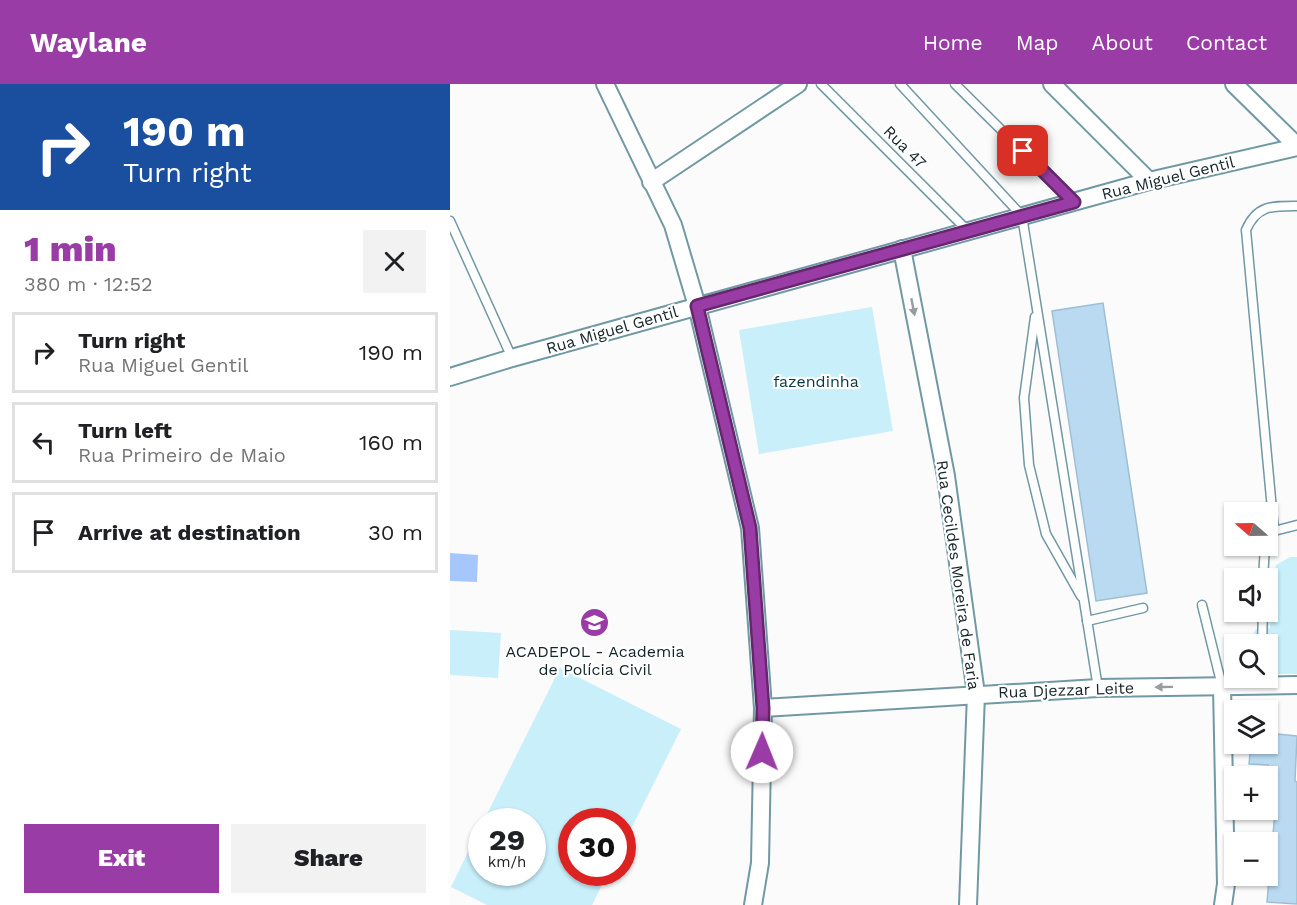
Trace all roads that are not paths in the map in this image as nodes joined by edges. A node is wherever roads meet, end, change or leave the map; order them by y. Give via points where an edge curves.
1 (605, 84) edge
2 (798, 84) edge
3 (821, 84) edge
4 (900, 84) edge
5 (955, 84) edge
6 (1052, 84) edge
7 (1234, 84) edge
8 (1297, 147) edge
9 (1149, 181) junction
10 (651, 182) junction
11 (1074, 202) junction
12 (1297, 206) edge
13 (1022, 216) junction
14 (450, 221) edge
15 (968, 231) junction
16 (902, 249) junction
17 (697, 306) junction
18 (1036, 306) junction
19 (512, 358) junction
20 (450, 377) edge
21 (1272, 502) edge
22 (1297, 525) edge
23 (1278, 530) edge
24 (1084, 601) junction
25 (1202, 605) dead end
26 (1143, 608) dead end
27 (1087, 621) junction
28 (1278, 683) edge
29 (1297, 685) edge
30 (1222, 686) junction
31 (1098, 688) junction
32 (976, 694) junction
33 (763, 708) junction
34 (753, 905) edge
35 (968, 905) edge
36 (1223, 905) edge

1 - 10 street
2 - 10 street
3 - 15 lane, Rua 47
4 - 13 lane
5 - 11 lane
6 - 9 street
7 - 8 street
8 - 9 street, Rua Miguel Gentil
9 - 11 street, Rua Miguel Gentil
10 - 17 street via 673,225
11 - 13 street, Rua Miguel Gentil
12 - 21 lane via 1261,209 1251,217 1246,231
13 - 15 street, Rua Miguel Gentil
13 - 18 lane
14 - 19 lane
15 - 16 street, Rua Miguel Gentil
16 - 17 street, Rua Miguel Gentil
16 -> 32 street, Rua Cecildes Moreira de Faria via 946,476
17 - 19 street, Rua Miguel Gentil
17 - 33 street via 750,528
18 - 24 lane
18 - 24 lane via 1024,398 1029,465 1046,534
19 - 20 street, Rua Miguel Gentil
22 - 23 lane
24 - 27 lane
25 - 30 lane
26 - 27 lane
27 - 31 lane
28 - 29 street, Rua Djezzar Leite
30 -> 31 street, Rua Djezzar Leite
30 - 36 street via 1226,884
31 - 32 street, Rua Djezzar Leite
32 - 33 street, Rua Djezzar Leite
32 - 35 street, Rua Cecildes Moreira de Faria
33 - 34 street via 760,863

